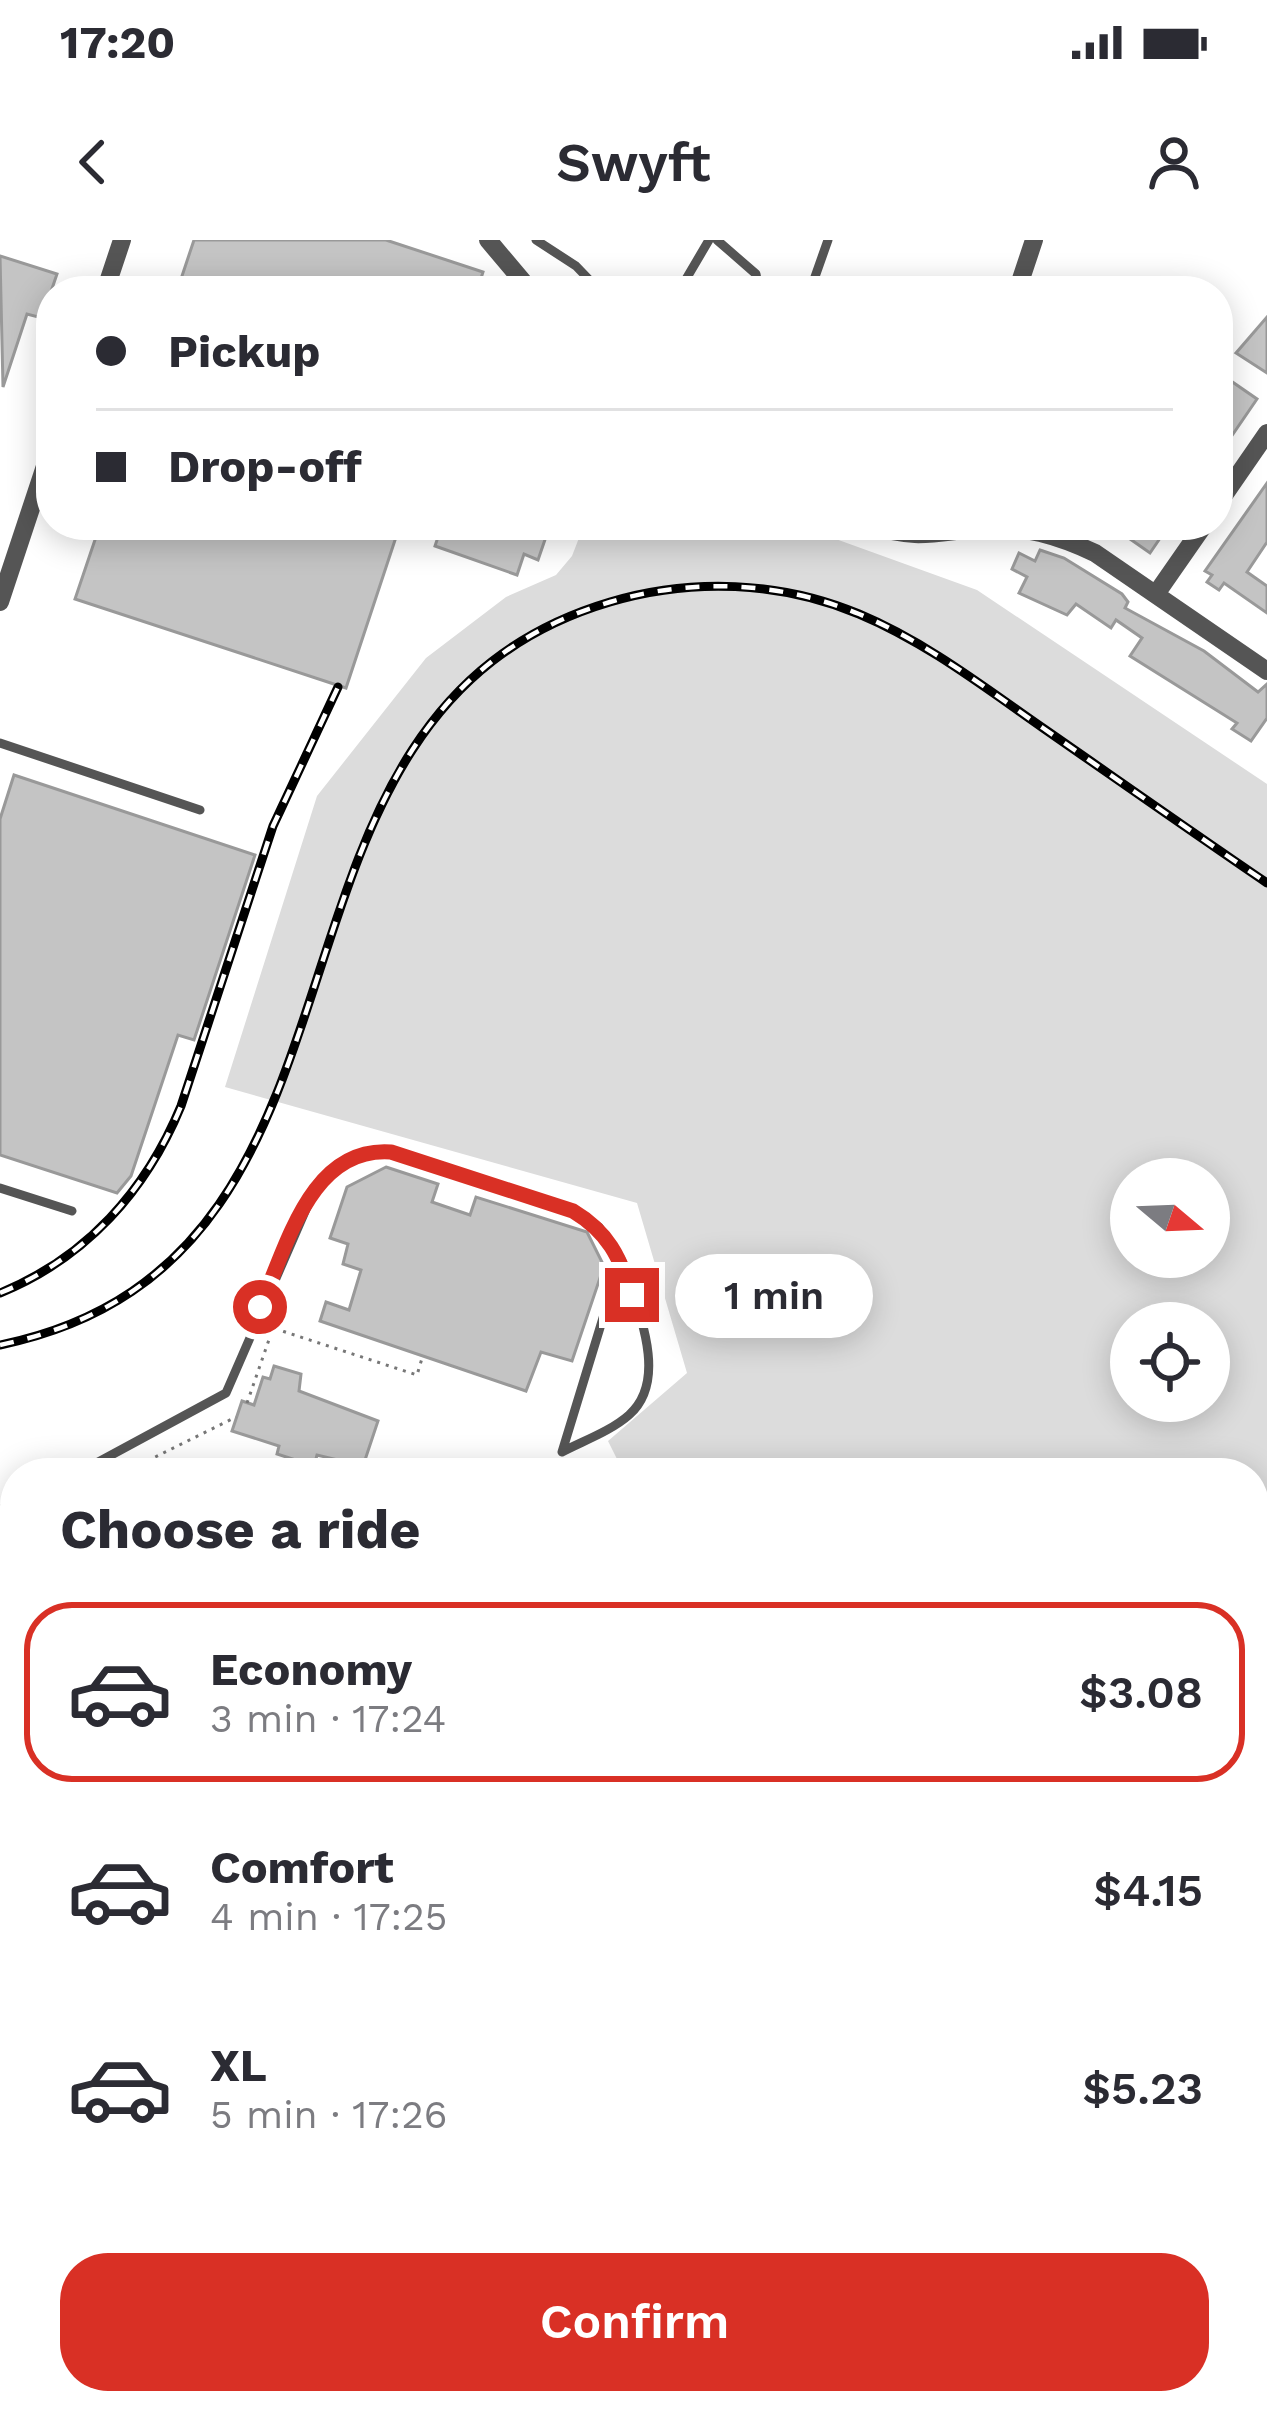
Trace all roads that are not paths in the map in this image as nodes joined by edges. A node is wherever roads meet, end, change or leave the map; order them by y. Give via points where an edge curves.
1 (122, 240) edge
2 (490, 240) edge
3 (536, 240) edge
4 (713, 240) edge
5 (828, 240) edge
6 (1034, 240) edge
7 (110, 276) edge
8 (519, 276) edge
9 (585, 276) edge
10 (686, 276) edge
11 (756, 276) edge
12 (815, 276) edge
13 (1022, 276) edge
14 (1267, 433) edge
15 (1233, 482) edge
16 (36, 493) edge
17 (1061, 540) edge
18 (1194, 540) edge
19 (1156, 594) junction
20 (0, 602) edge
21 (1267, 670) edge
22 (0, 743) edge
23 (200, 809) dead end
24 (0, 1189) edge
25 (72, 1211) dead end
26 (621, 1259) junction
27 (106, 1458) edge

1 - 7 street
2 - 8 street
3 - 9 lane
4 - 10 lane via 700,246
4 - 11 lane
5 - 12 lane
6 - 13 street
14 - 15 street
16 - 20 street
17 - 19 street
18 - 19 street
19 - 21 street
22 - 23 lane
24 - 25 lane
26 - 26 lane via 587,1370 562,1452 633,1413 644,1395 644,1330
26 - 27 lane via 599,1227 573,1211 367,1150 317,1184 226,1393

